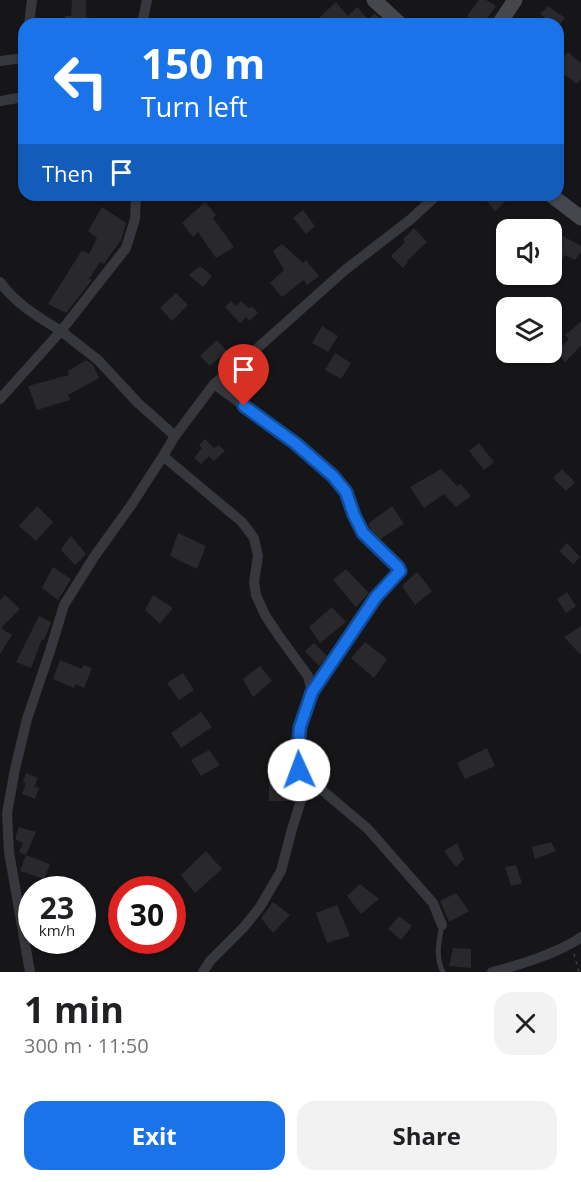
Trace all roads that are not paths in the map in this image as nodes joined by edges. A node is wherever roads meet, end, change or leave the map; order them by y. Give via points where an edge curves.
1 (32, 0) edge
2 (147, 0) edge
3 (374, 0) edge
4 (515, 0) edge
5 (30, 18) edge
6 (143, 18) edge
7 (394, 18) edge
8 (503, 18) edge
9 (18, 59) edge
10 (0, 62) edge
11 (18, 98) edge
12 (0, 101) edge
13 (136, 201) edge
14 (430, 201) edge
15 (559, 201) edge
16 (581, 218) edge
17 (0, 282) edge
18 (62, 331) junction
19 (214, 384) junction
20 (0, 399) edge
21 (175, 436) junction
22 (163, 456) junction
23 (312, 692) junction
24 (303, 783) junction
25 (442, 925) joint
26 (581, 937) edge
27 (30, 972) edge
28 (203, 972) edge
29 (442, 972) edge
30 (492, 972) edge

1 - 5 street
2 - 6 street
3 - 7 street
4 - 8 street
9 - 10 street
11 - 12 street
13 - 18 street via 126,248
14 - 19 street
15 - 16 street
17 - 18 street via 16,301
18 - 20 street
18 - 21 street via 98,360
19 - 21 street
19 - 23 street via 333,476 346,492 363,533 400,571 376,597
21 - 22 street
22 - 23 street via 242,522 254,538 258,556 256,595 265,615 308,676
22 - 27 street via 64,604 27,719 7,813 9,852
23 - 24 street via 297,745
24 - 25 street via 322,790 368,830 433,903
24 - 28 street via 281,871 260,907
25 - 29 lane via 438,949
26 - 30 street via 518,965

